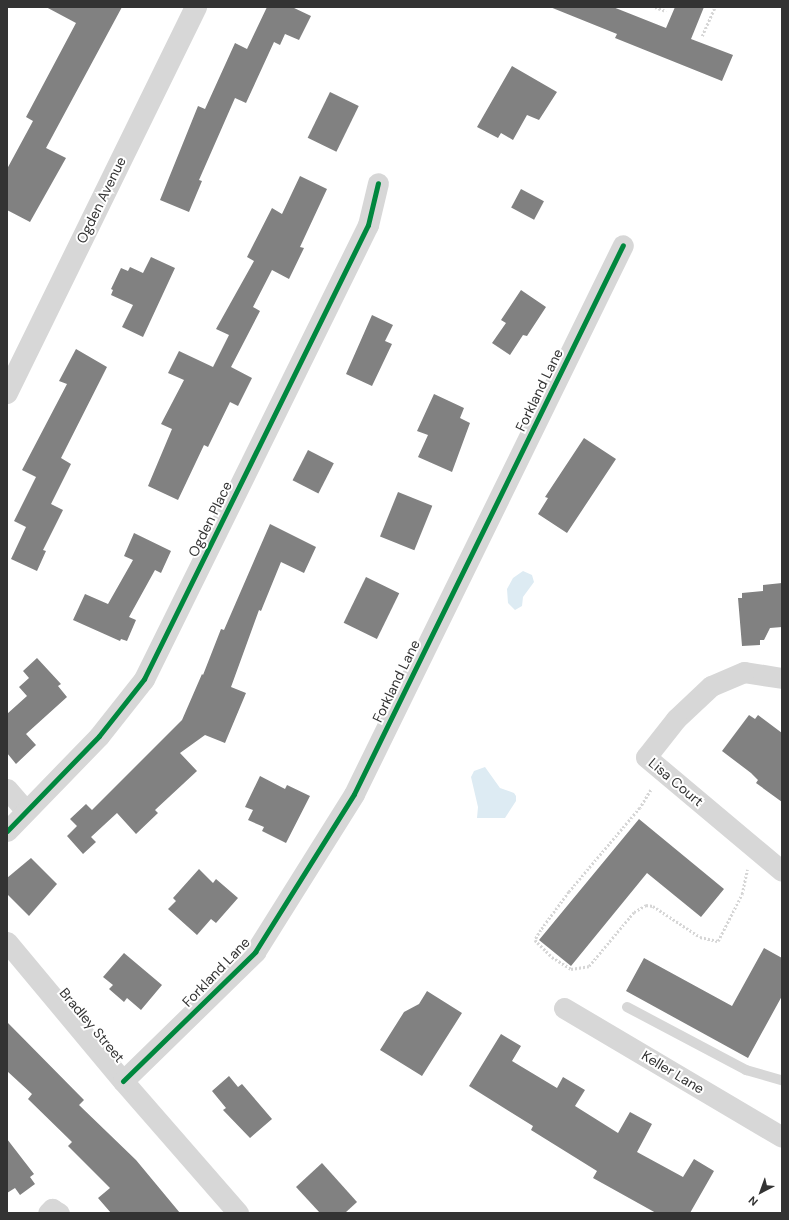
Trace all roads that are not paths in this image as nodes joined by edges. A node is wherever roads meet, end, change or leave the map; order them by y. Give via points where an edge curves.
1 (196, 7) edge
2 (378, 183) dead end
3 (623, 245) dead end
4 (7, 393) edge
5 (782, 678) edge
6 (7, 789) edge
7 (26, 811) junction
8 (7, 831) edge
9 (782, 871) edge
10 (7, 942) edge
11 (627, 1007) dead end
12 (564, 1008) dead end
13 (782, 1080) edge
14 (123, 1081) junction
15 (782, 1137) edge
16 (238, 1213) edge

1 - 4 street, Ogden Avenue
2 - 7 street, Ogden Place via 368,225 144,679 99,736
3 - 14 street, Forkland Lane via 354,794 255,952
5 - 9 street, Lisa Court via 744,672 711,686 676,719 646,757
6 - 7 street
7 - 8 street, Ogden Place
10 - 14 street, Bradley Street
11 - 13 lane via 746,1070
12 - 15 street, Keller Lane
14 - 16 street, Bradley Street

